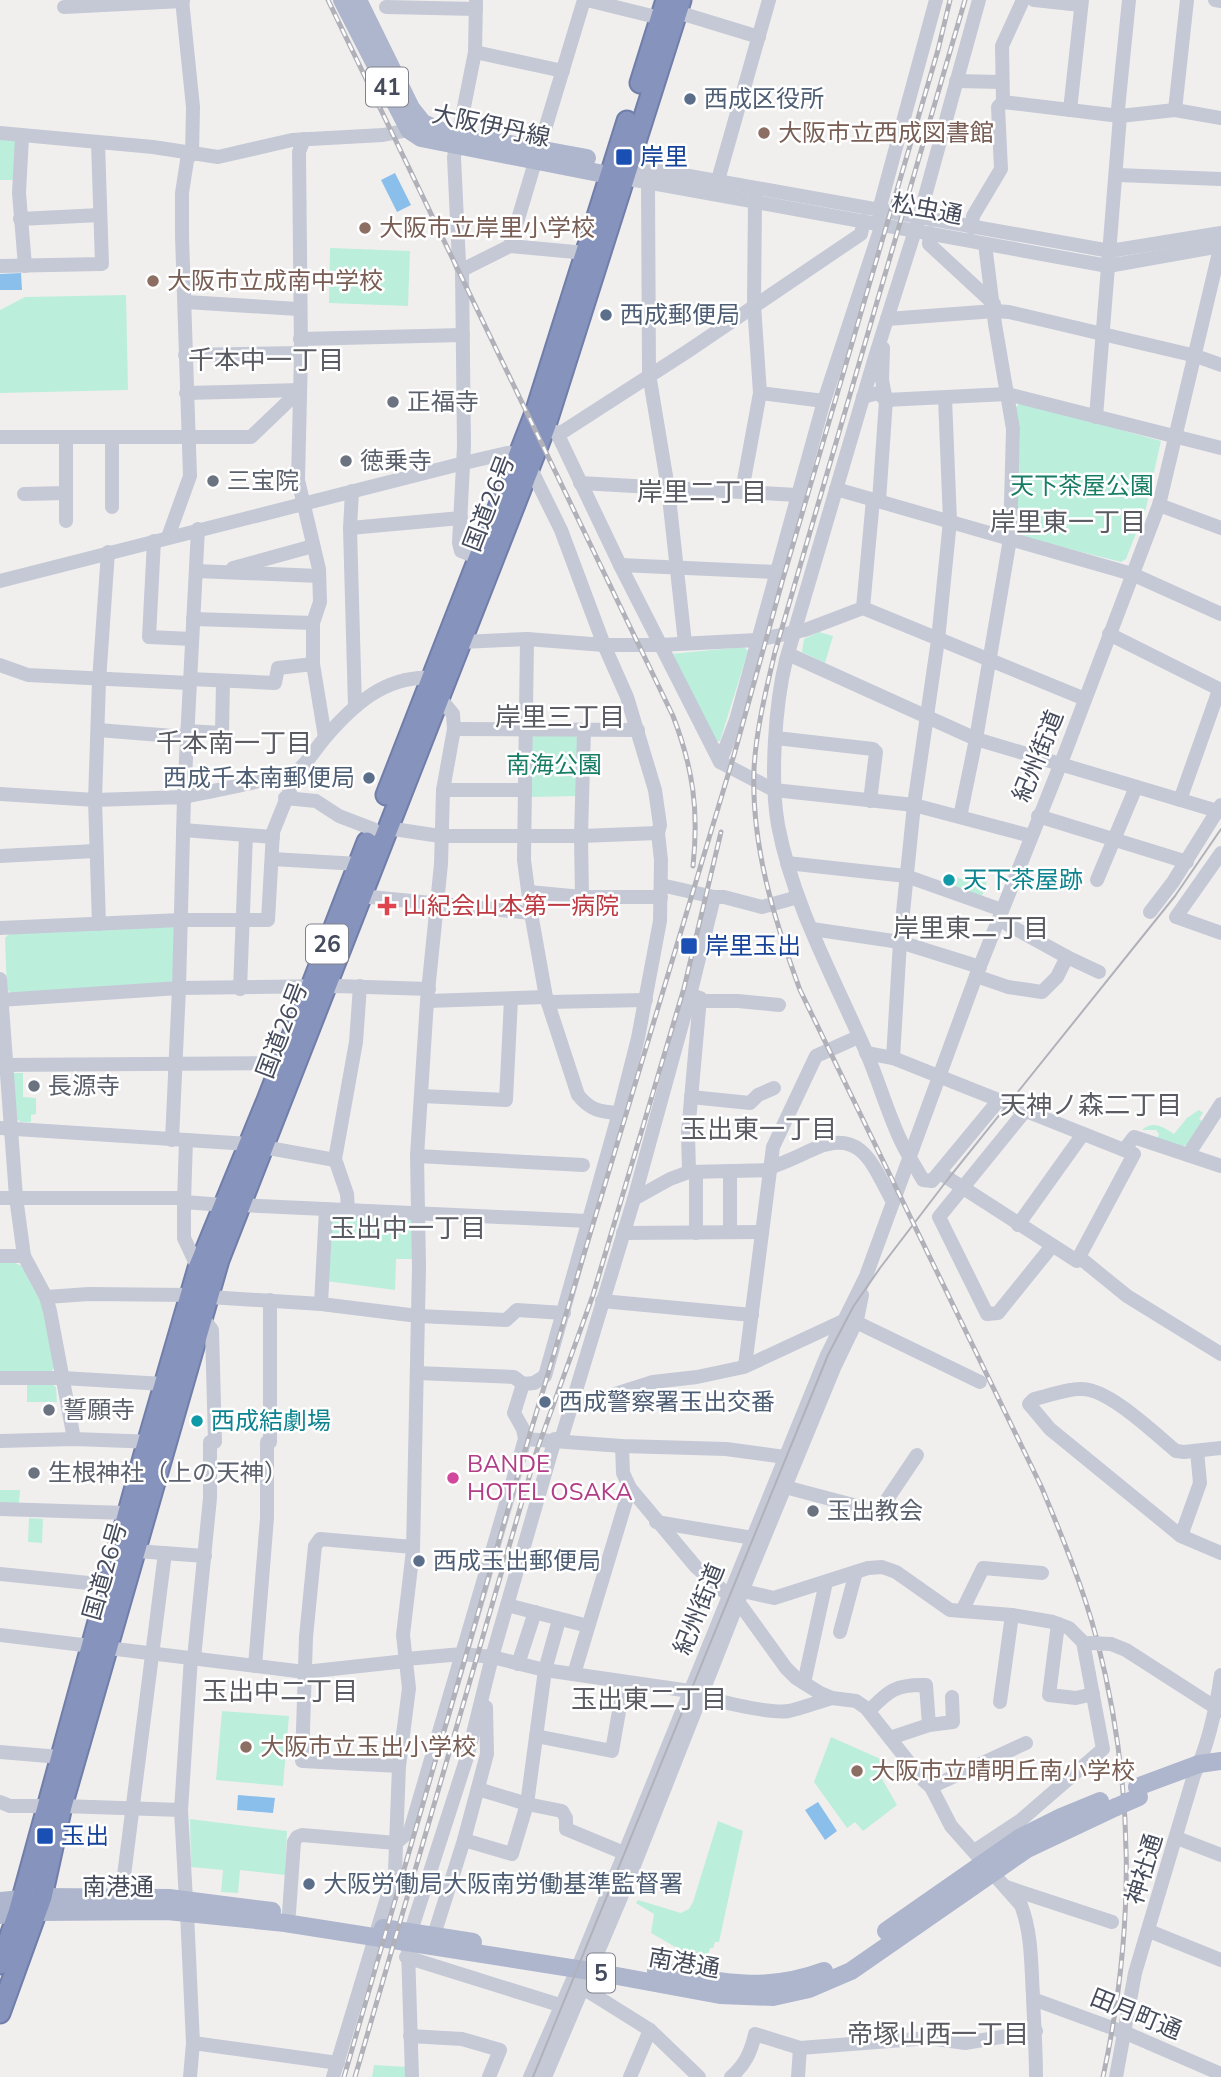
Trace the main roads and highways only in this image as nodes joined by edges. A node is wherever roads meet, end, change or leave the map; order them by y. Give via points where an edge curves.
1 (342, 0) edge
2 (358, 0) edge
3 (671, 7) edge
4 (457, 140) junction
5 (619, 170) junction
6 (525, 460) junction
7 (380, 829) junction
8 (318, 986) junction
9 (256, 1146) junction
10 (232, 1205) junction
11 (200, 1296) junction
12 (157, 1442) junction
13 (100, 1646) junction
14 (1221, 1761) edge
15 (1197, 1770) junction
16 (1221, 1771) edge
17 (55, 1806) junction
18 (0, 1901) edge
19 (24, 1907) edge
20 (186, 1907) junction
21 (377, 1932) junction
22 (408, 1944) junction
23 (0, 1964) edge
24 (585, 1970) junction
25 (0, 2013) edge

1 - 4 main road, 大阪伊丹線 / 41 via 409,130 421,138
2 - 4 main road, 大阪伊丹線 / 41 via 411,108 423,123
3 - 5 highway, 国道26号 / 26
4 - 5 main road, 大阪伊丹線 / 41
5 - 6 highway, 国道26号 / 26 via 586,253
5 - 6 highway, 国道26号 / 26 via 551,430
6 - 7 highway, 国道26号 / 26 via 461,642
6 - 7 highway, 国道26号 / 26 via 479,558
7 - 8 highway, 国道26号 / 26 via 361,896
7 - 8 highway, 国道26号 / 26 via 359,864
8 - 9 highway, 国道26号 / 26
8 - 9 highway, 国道26号 / 26 via 281,1063
9 - 10 highway, 国道26号 / 26
10 - 11 highway, 国道26号 / 26 via 219,1260
10 - 11 highway, 国道26号 / 26 via 198,1268
11 - 12 highway, 国道26号 / 26 via 164,1384
11 - 12 highway, 国道26号 / 26 via 203,1318
12 - 13 highway, 国道26号 / 26 via 136,1551
12 - 13 highway, 国道26号 / 26 via 127,1513 108,1585
13 - 17 highway, 国道26号 / 26
13 - 17 highway, 国道26号 / 26 via 60,1757
14 - 15 main road, 南港通 / 5
15 - 16 main road, 南港通 / 5
15 - 24 main road, 南港通 / 5, bridge via 1115,1801 1049,1837 983,1862 851,1970 790,1995 720,1995
17 - 19 highway, 国道26号 / 26
18 - 19 main road, 南港通 / 5
19 - 20 main road, 南港通 / 5
19 - 20 main road, 南港通 / 5 via 169,1898
19 - 23 highway, 国道26号 / 26
19 - 25 highway, 国道26号 / 26
20 - 21 main road, 南港通 / 5
20 - 21 main road, 南港通 / 5 via 289,1913
21 - 22 main road, 南港通 / 5
22 - 24 main road, 南港通 / 5
22 - 24 main road, 南港通 / 5 via 434,1935

